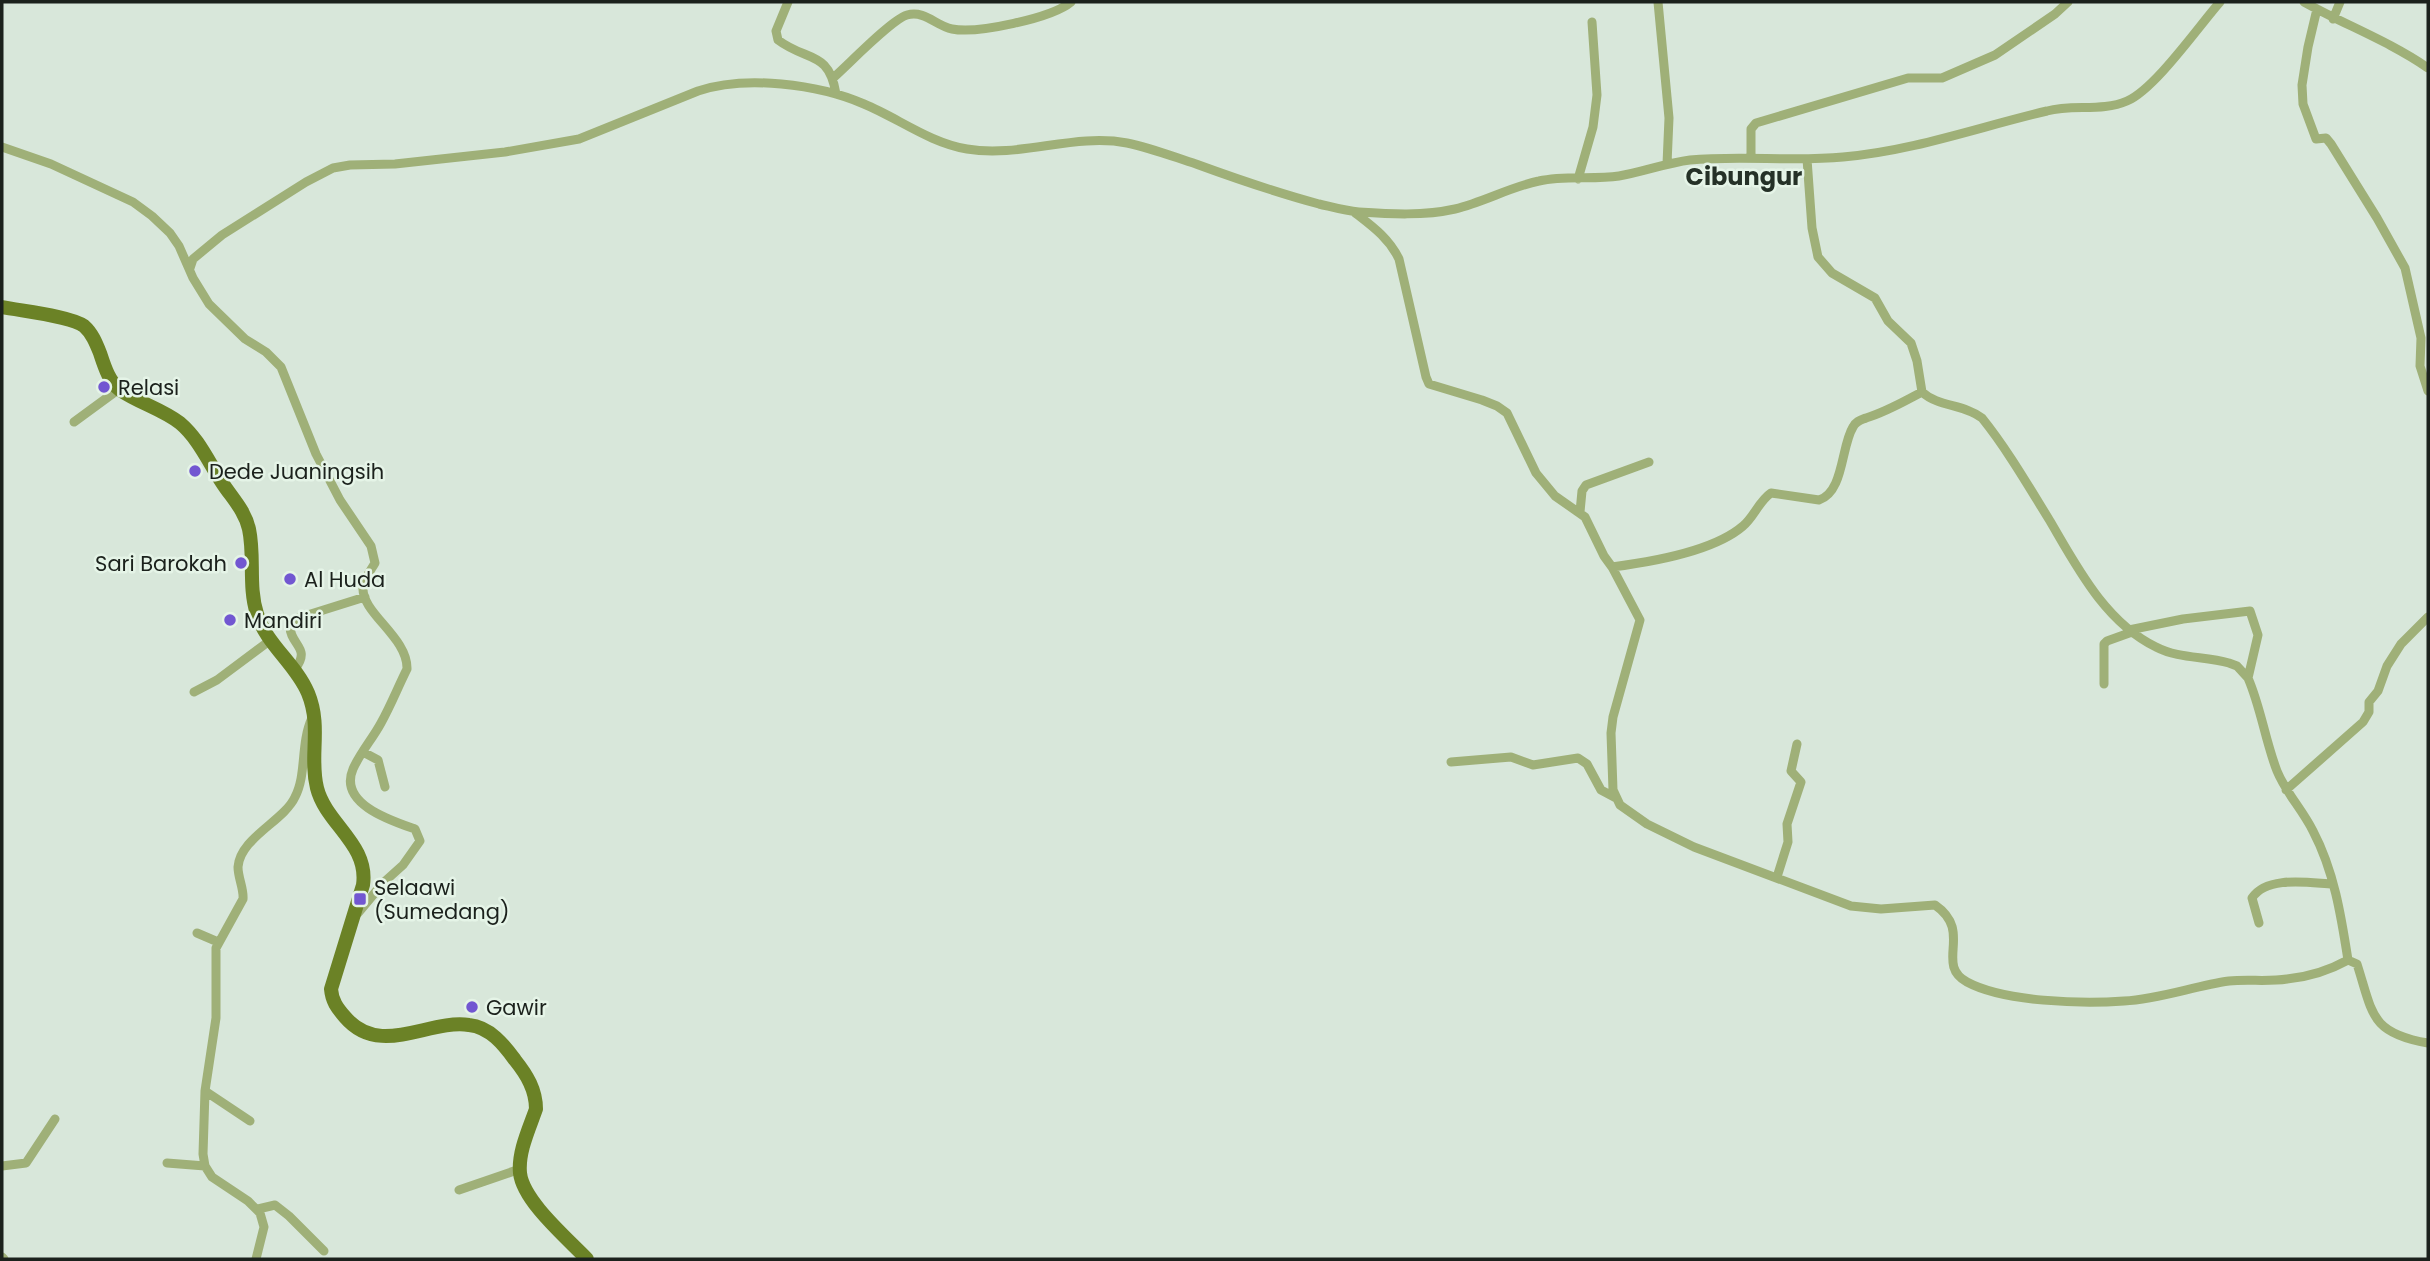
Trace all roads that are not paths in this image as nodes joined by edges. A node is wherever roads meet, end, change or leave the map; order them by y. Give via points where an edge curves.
1 (788, 2) edge
2 (1071, 2) edge
3 (1658, 2) edge
4 (2068, 2) edge
5 (2220, 2) edge
6 (2304, 2) edge
7 (2340, 2) edge
8 (2317, 9) junction
9 (2333, 19) junction
10 (1592, 22) dead end
11 (2428, 68) edge
12 (833, 78) junction
13 (836, 94) junction
14 (2, 147) edge
15 (1751, 157) junction
16 (1807, 159) junction
17 (1667, 164) junction
18 (1578, 178) junction
19 (1354, 212) junction
20 (190, 268) junction
21 (2, 307) edge
22 (119, 389) junction
23 (2428, 391) edge
24 (1922, 392) junction
25 (74, 422) dead end
26 (1649, 462) dead end
27 (1580, 512) junction
28 (1612, 567) junction
29 (365, 597) junction
30 (2428, 617) edge
31 (2131, 631) junction
32 (272, 639) junction
33 (295, 669) junction
34 (2248, 678) junction
35 (2104, 684) dead end
36 (194, 692) dead end
37 (314, 714) junction
38 (1797, 744) dead end
39 (363, 752) junction
40 (1451, 762) dead end
41 (385, 787) dead end
42 (2286, 790) junction
43 (1616, 798) junction
44 (1777, 877) junction
45 (2333, 884) junction
46 (355, 917) junction
47 (2259, 923) dead end
48 (197, 933) dead end
49 (218, 942) junction
50 (2348, 960) junction
51 (2428, 1043) edge
52 (205, 1091) junction
53 (55, 1119) dead end
54 (250, 1121) dead end
55 (167, 1163) dead end
56 (2, 1166) edge
57 (205, 1166) junction
58 (520, 1169) junction
59 (459, 1190) dead end
60 (258, 1209) junction
61 (324, 1251) dead end
62 (257, 1259) edge
63 (587, 1259) edge

1 - 12 street via 776,31 778,40 821,61
2 - 12 street via 1042,16 974,29 948,29 918,14 904,16
3 - 17 street via 1669,118
4 - 15 street via 1995,55 1942,78 1908,78 1756,123 1751,129
5 - 16 street via 2172,60 2124,103 2056,108 1896,149
6 - 8 street
7 - 9 street
8 - 9 street
8 - 23 street via 2304,71 2303,104 2316,139 2326,138 2331,144 2405,268
9 - 11 street via 2390,43
10 - 18 street via 1597,94
12 - 13 street
13 - 19 street via 967,149 1124,142
13 - 20 street via 796,86 717,85 579,139 505,152 333,168 222,234 193,259
14 - 20 street via 51,164 143,208 170,233
15 - 16 street
15 - 17 street
16 - 24 street via 1818,257 1832,273 1875,298 1888,321 1911,343
17 - 18 street via 1620,176
18 - 19 street via 1535,181 1453,209 1420,214
19 - 27 street via 1394,248 1429,384 1502,409 1511,418 1535,473 1555,496
20 - 29 street via 209,303 281,367 316,454 375,554 376,563 363,586
21 - 22 main road via 80,324 92,335 108,375
22 - 25 street
22 - 32 main road via 181,425 238,502 249,530 255,607
24 - 28 street via 1855,423 1841,470 1824,499 1772,493 1741,528 1714,542 1671,557
24 - 31 street via 1982,418 2078,570
26 - 27 street via 1586,485
27 - 28 street
28 - 43 street via 1640,620 1613,717
29 - 33 street via 289,625 302,653
29 - 39 street via 407,664 382,722
30 - 42 street via 2390,660 2363,722
31 - 34 street via 2171,654 2237,666
31 - 34 street via 2250,611 2258,635
31 - 35 street via 2104,644
32 - 33 main road
32 - 36 street
33 - 37 main road
34 - 42 street
37 - 46 main road via 317,791 362,862 363,885
37 - 49 street via 305,737 297,794 243,854 238,869 243,899
38 - 44 street via 1791,770 1801,782
39 - 41 street via 378,760
39 - 46 street via 351,778 354,793 381,817 415,829 420,841
40 - 43 street via 1511,757 1534,765 1578,758 1587,764 1601,790
42 - 45 street via 2314,832
43 - 44 street via 1647,824 1693,847
44 - 50 street via 1851,906 1935,905 1953,926 1955,971 1966,982 2007,996 2125,1001 2229,981 2286,979
45 - 47 street via 2296,882 2256,893 2252,898
45 - 50 street
46 - 58 main road via 331,989 334,1002 352,1024 373,1035 459,1025 479,1027 504,1045 535,1095 536,1109
48 - 49 street
49 - 52 street via 216,1018
50 - 51 street via 2357,964 2379,1024
52 - 54 street
52 - 57 street
53 - 56 street via 26,1163
55 - 57 street
57 - 60 street via 212,1177
58 - 59 street
58 - 63 main road via 528,1194
60 - 61 street via 275,1205
60 - 62 street via 264,1227

